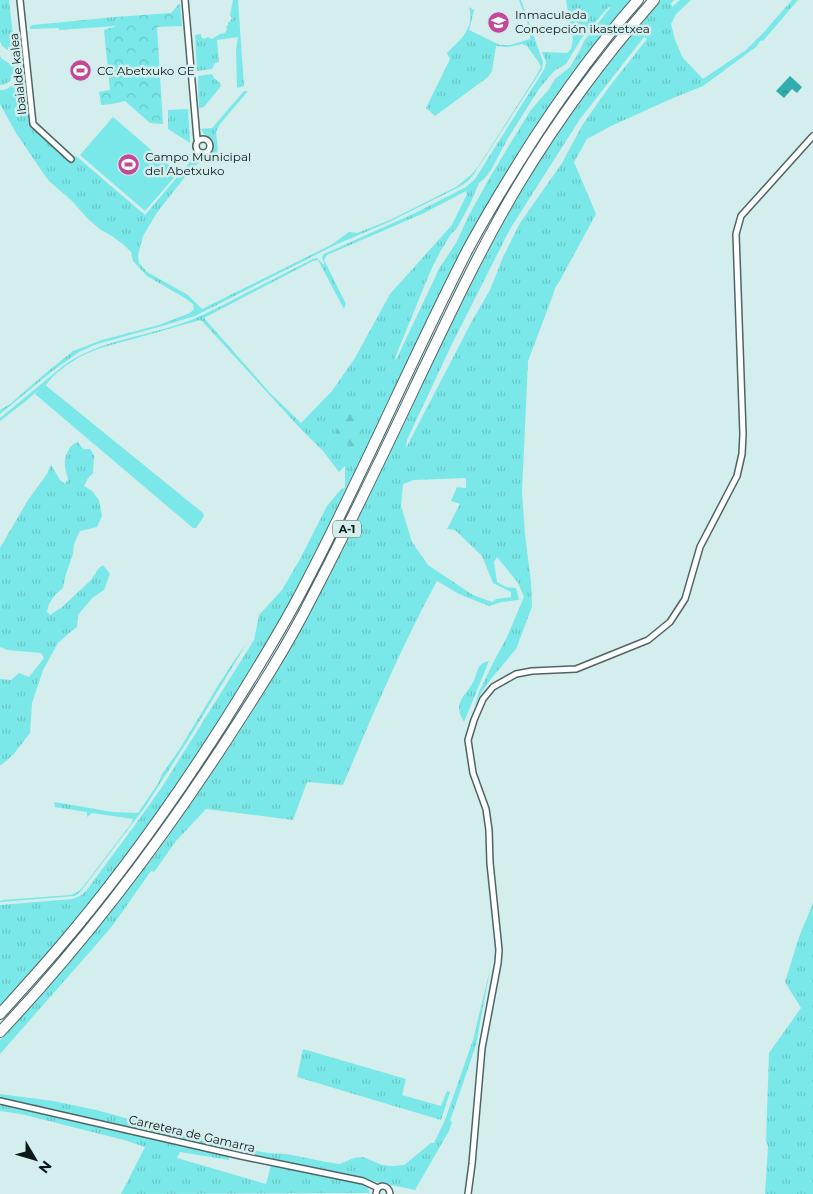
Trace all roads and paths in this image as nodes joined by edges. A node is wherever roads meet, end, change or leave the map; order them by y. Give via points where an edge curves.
1 (20, 0) edge
2 (185, 0) edge
3 (638, 0) edge
4 (654, 0) edge
5 (813, 136) edge
6 (199, 140) dead end
7 (71, 159) dead end
8 (495, 830) dead end
9 (489, 831) junction
10 (498, 878) dead end
11 (492, 879) junction
12 (0, 1014) edge
13 (0, 1032) edge
14 (0, 1101) edge
15 (378, 1188) junction
16 (376, 1194) edge
17 (390, 1194) edge
18 (468, 1194) edge

1 - 7 street, Ibaialde kalea via 33,124
2 - 6 street
3 - 12 highway, A-1 via 576,77 507,181 469,247 300,594 237,702 166,810 57,950
4 - 13 highway, A-1 via 586,85 518,186 453,307 348,528 250,705 177,815 129,880 67,957
5 - 9 street via 741,216 736,234 742,454 736,476 700,547 685,599 670,622 648,640 576,669 516,674 493,687 483,699 468,740 473,773 486,809
8 - 9 street
9 - 11 street
10 - 11 street
11 - 18 street via 499,950 482,1048
14 - 15 street, Carretera de Gamarra via 363,1181
15 - 16 street
15 - 17 street, Carretera de Gamarra via 387,1187

